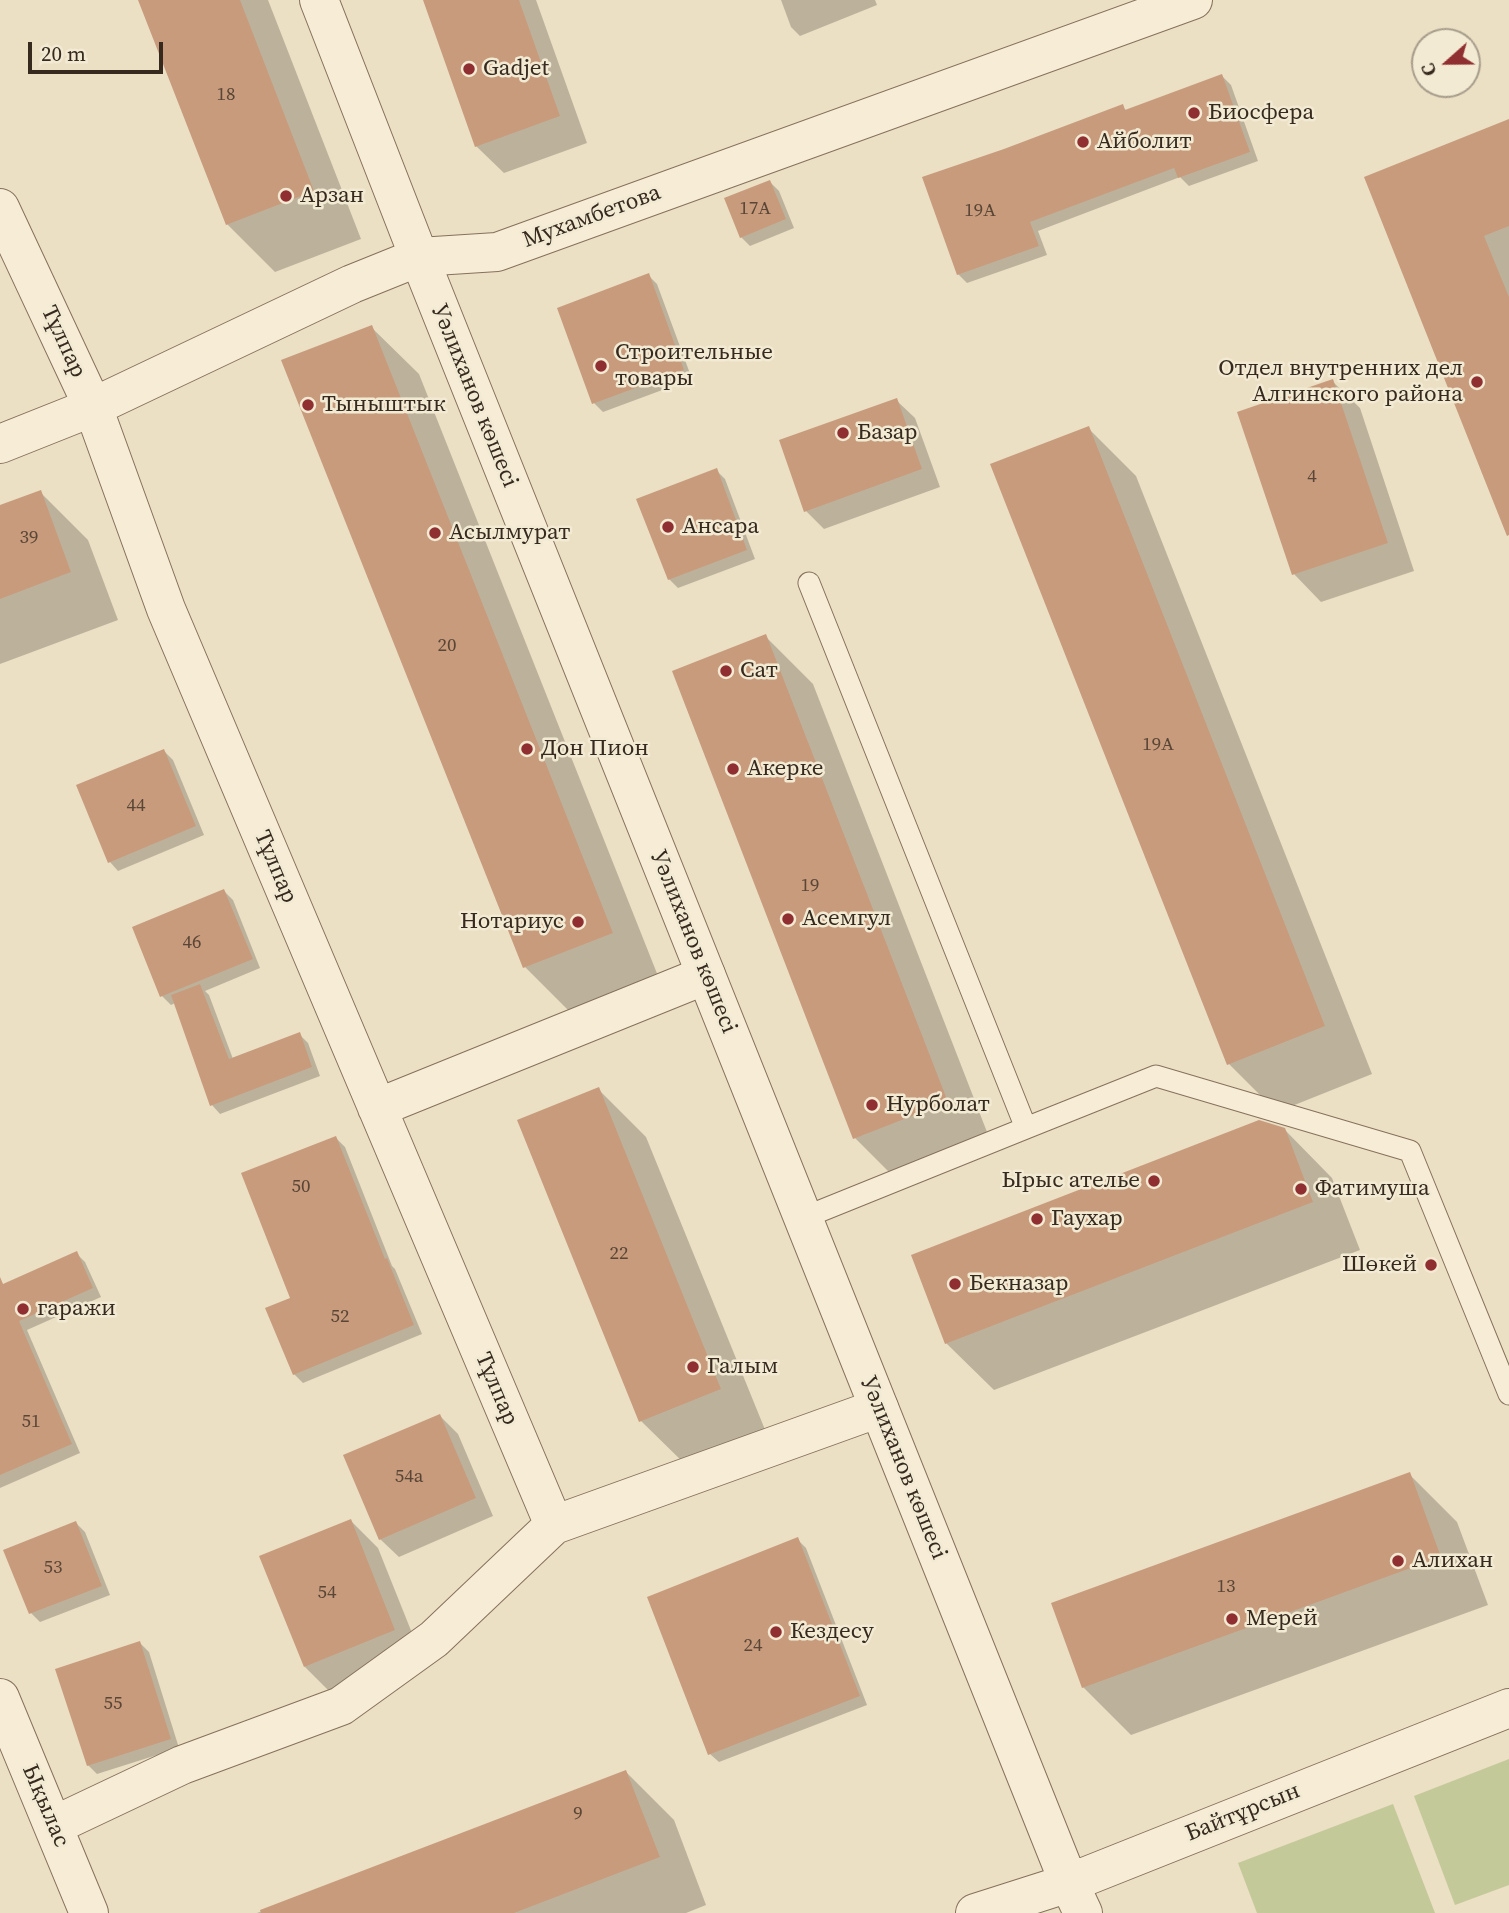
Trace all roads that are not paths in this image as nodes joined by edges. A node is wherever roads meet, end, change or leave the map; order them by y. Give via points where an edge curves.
1 (318, 0) edge
2 (1193, 0) edge
3 (0, 208) edge
4 (419, 257) junction
5 (93, 407) junction
6 (0, 444) edge
7 (809, 583) dead end
8 (706, 975) junction
9 (377, 1108) junction
10 (1026, 1128) junction
11 (803, 1218) junction
12 (1509, 1394) edge
13 (879, 1408) junction
14 (554, 1525) junction
15 (0, 1698) edge
16 (1509, 1708) edge
17 (53, 1826) junction
18 (1075, 1903) edge
19 (89, 1913) edge
20 (975, 1913) edge

1 - 4 street, Уәлиханов көшесі
2 - 4 street, Мухамбетова via 497,252
3 - 5 street, Тұлпар
4 - 5 street, Мухамбетова
4 - 8 street, Уәлиханов көшесі
5 - 6 street, Мухамбетова
5 - 9 street, Тұлпар via 166,609
7 - 10 lane
8 - 9 street
8 - 11 street, Уәлиханов көшесі
9 - 14 street, Тұлпар
10 - 11 lane
10 - 12 lane via 1156,1076 1410,1151
11 - 13 street, Уәлиханов көшесі
13 - 14 street
13 - 18 street, Уәлиханов көшесі
14 - 17 street via 434,1639 341,1706 182,1765
15 - 17 street, Ықылас
16 - 18 street, Байтұрсын
17 - 19 street, Ықылас
18 - 20 street, Байтұрсын

